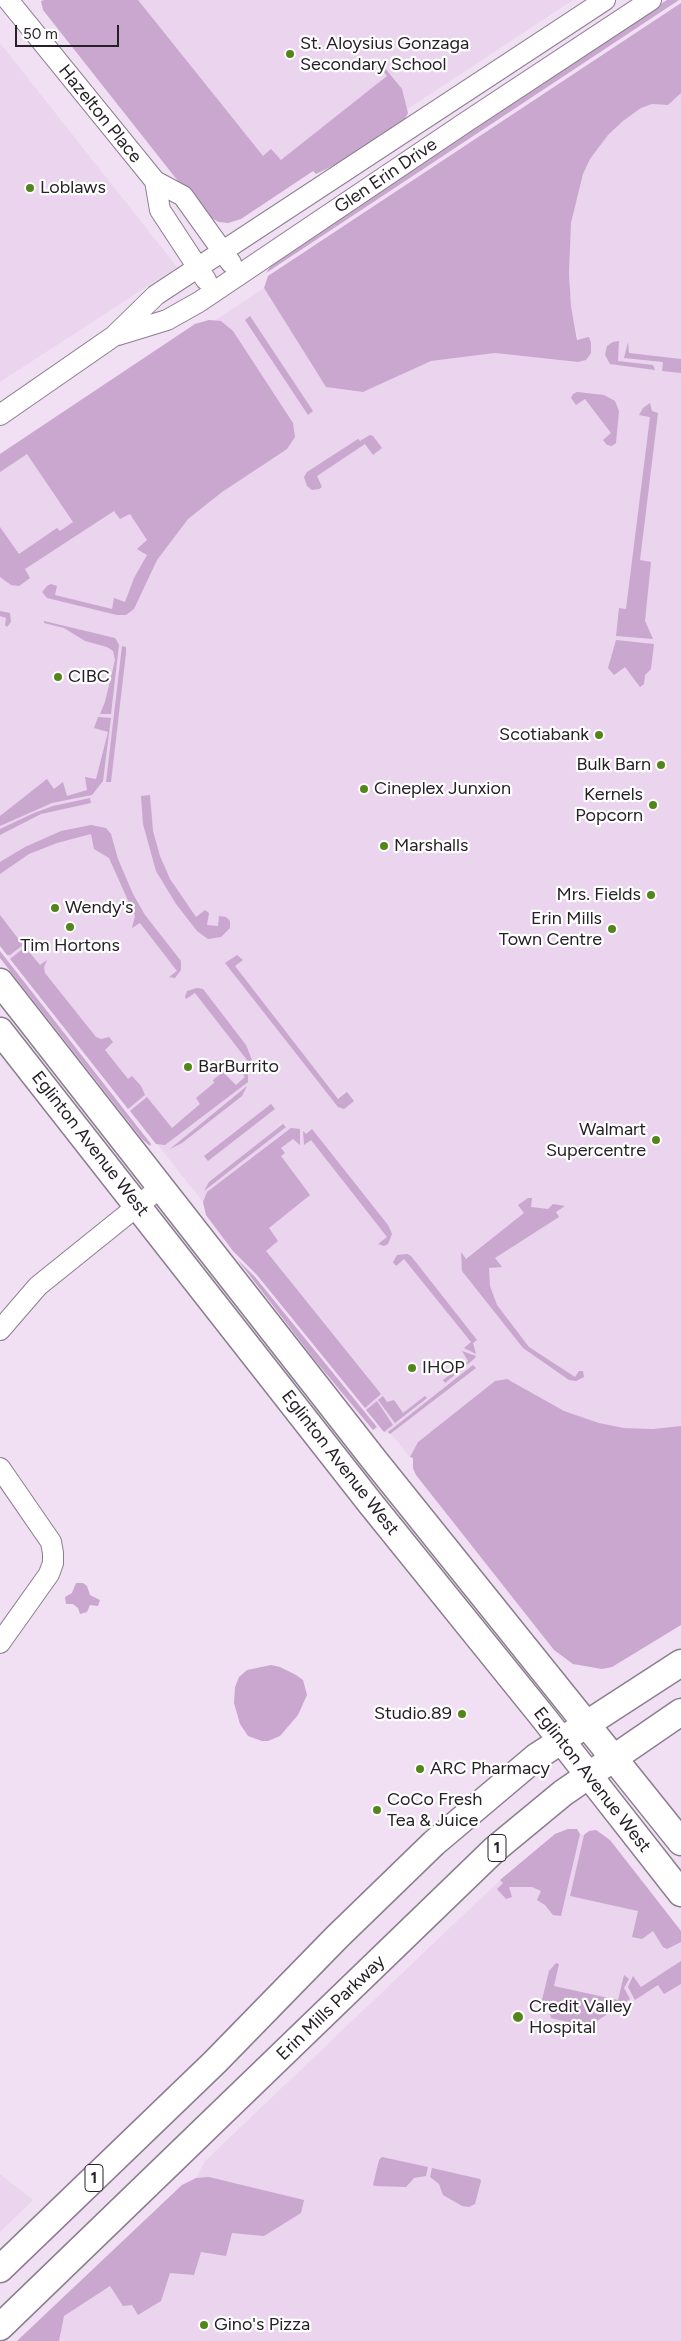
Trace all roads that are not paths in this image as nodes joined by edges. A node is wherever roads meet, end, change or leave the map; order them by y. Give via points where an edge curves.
1 (8, 0) edge
2 (605, 0) edge
3 (651, 0) edge
4 (154, 181) junction
5 (224, 252) junction
6 (199, 269) junction
7 (240, 276) junction
8 (214, 292) junction
9 (114, 336) junction
10 (1, 414) edge
11 (0, 982) edge
12 (0, 1031) edge
13 (161, 1187) junction
14 (138, 1205) junction
15 (0, 1330) edge
16 (0, 1468) edge
17 (0, 1643) edge
18 (681, 1663) edge
19 (681, 1712) edge
20 (586, 1724) junction
21 (561, 1740) junction
22 (614, 1758) junction
23 (589, 1775) junction
24 (681, 1842) edge
25 (681, 1893) edge
26 (0, 2270) edge
27 (0, 2327) edge

1 - 4 street, Hazelton Place
2 - 5 street, Glen Erin Drive
3 - 7 street, Glen Erin Drive
4 - 5 street, Hazelton Place via 183,196
4 - 6 street, Hazelton Place via 160,210
5 - 6 street, Glen Erin Drive
5 - 7 street, Hazelton Place
6 - 8 street, Hazelton Place
6 - 9 street, Glen Erin Drive via 156,296
7 - 8 street, Glen Erin Drive
8 - 9 street, Glen Erin Drive via 167,320
9 - 10 street, Glen Erin Drive
11 - 13 main road, Eglinton Avenue West
12 - 14 main road, Eglinton Avenue West
13 - 14 street
13 - 20 main road, Eglinton Avenue West
14 - 15 street via 38,1286
14 - 21 main road, Eglinton Avenue West
16 - 17 street via 51,1542 53,1563 49,1574
18 - 20 main road, 1
19 - 22 main road, Erin Mills Parkway / 1
20 - 21 main road, 1
20 - 22 main road, Eglinton Avenue West
21 - 23 main road, Eglinton Avenue West
21 - 26 main road, 1 via 434,1842 206,2071
22 - 23 main road, Erin Mills Parkway / 1
22 - 24 main road, Eglinton Avenue West
23 - 25 main road, Eglinton Avenue West
23 - 27 main road, Erin Mills Parkway / 1 via 494,1850

